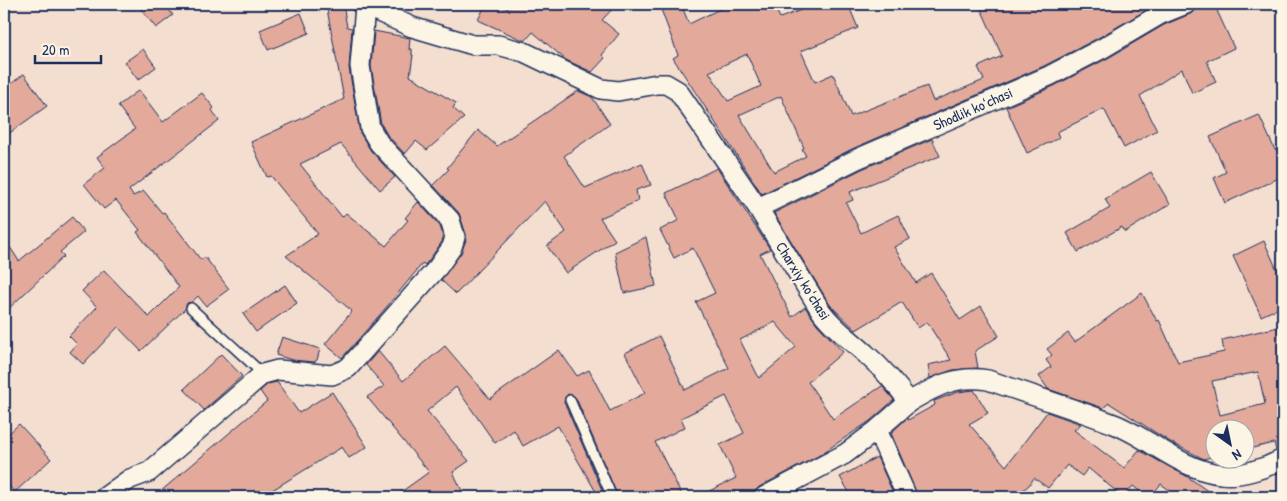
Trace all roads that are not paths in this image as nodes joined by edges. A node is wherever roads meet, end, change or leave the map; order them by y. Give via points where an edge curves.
1 (1186, 4) edge
2 (363, 5) edge
3 (758, 208) junction
4 (191, 308) dead end
5 (263, 374) junction
6 (570, 400) dead end
7 (909, 402) junction
8 (877, 430) junction
9 (1283, 459) edge
10 (105, 497) edge
11 (612, 497) edge
12 (764, 497) edge
13 (907, 497) edge

1 - 3 street, Shodlik koʻchasi via 1159,15 1049,76 857,159
2 - 3 street, Charxiy koʻchasi via 412,27 473,45 498,45 524,52 601,89 618,91 657,84 672,87 678,91
2 - 5 street via 360,66 370,128 379,143 450,220 455,238 438,267 348,368 332,375 278,370
3 - 7 street, Charxiy koʻchasi via 820,312 894,381
4 - 5 lane
5 - 10 street via 149,472
6 - 11 lane
7 - 8 street
7 - 9 street via 937,386 954,381 988,380 1116,425 1196,468 1221,475 1261,468
8 - 12 street via 845,454
8 - 13 street

